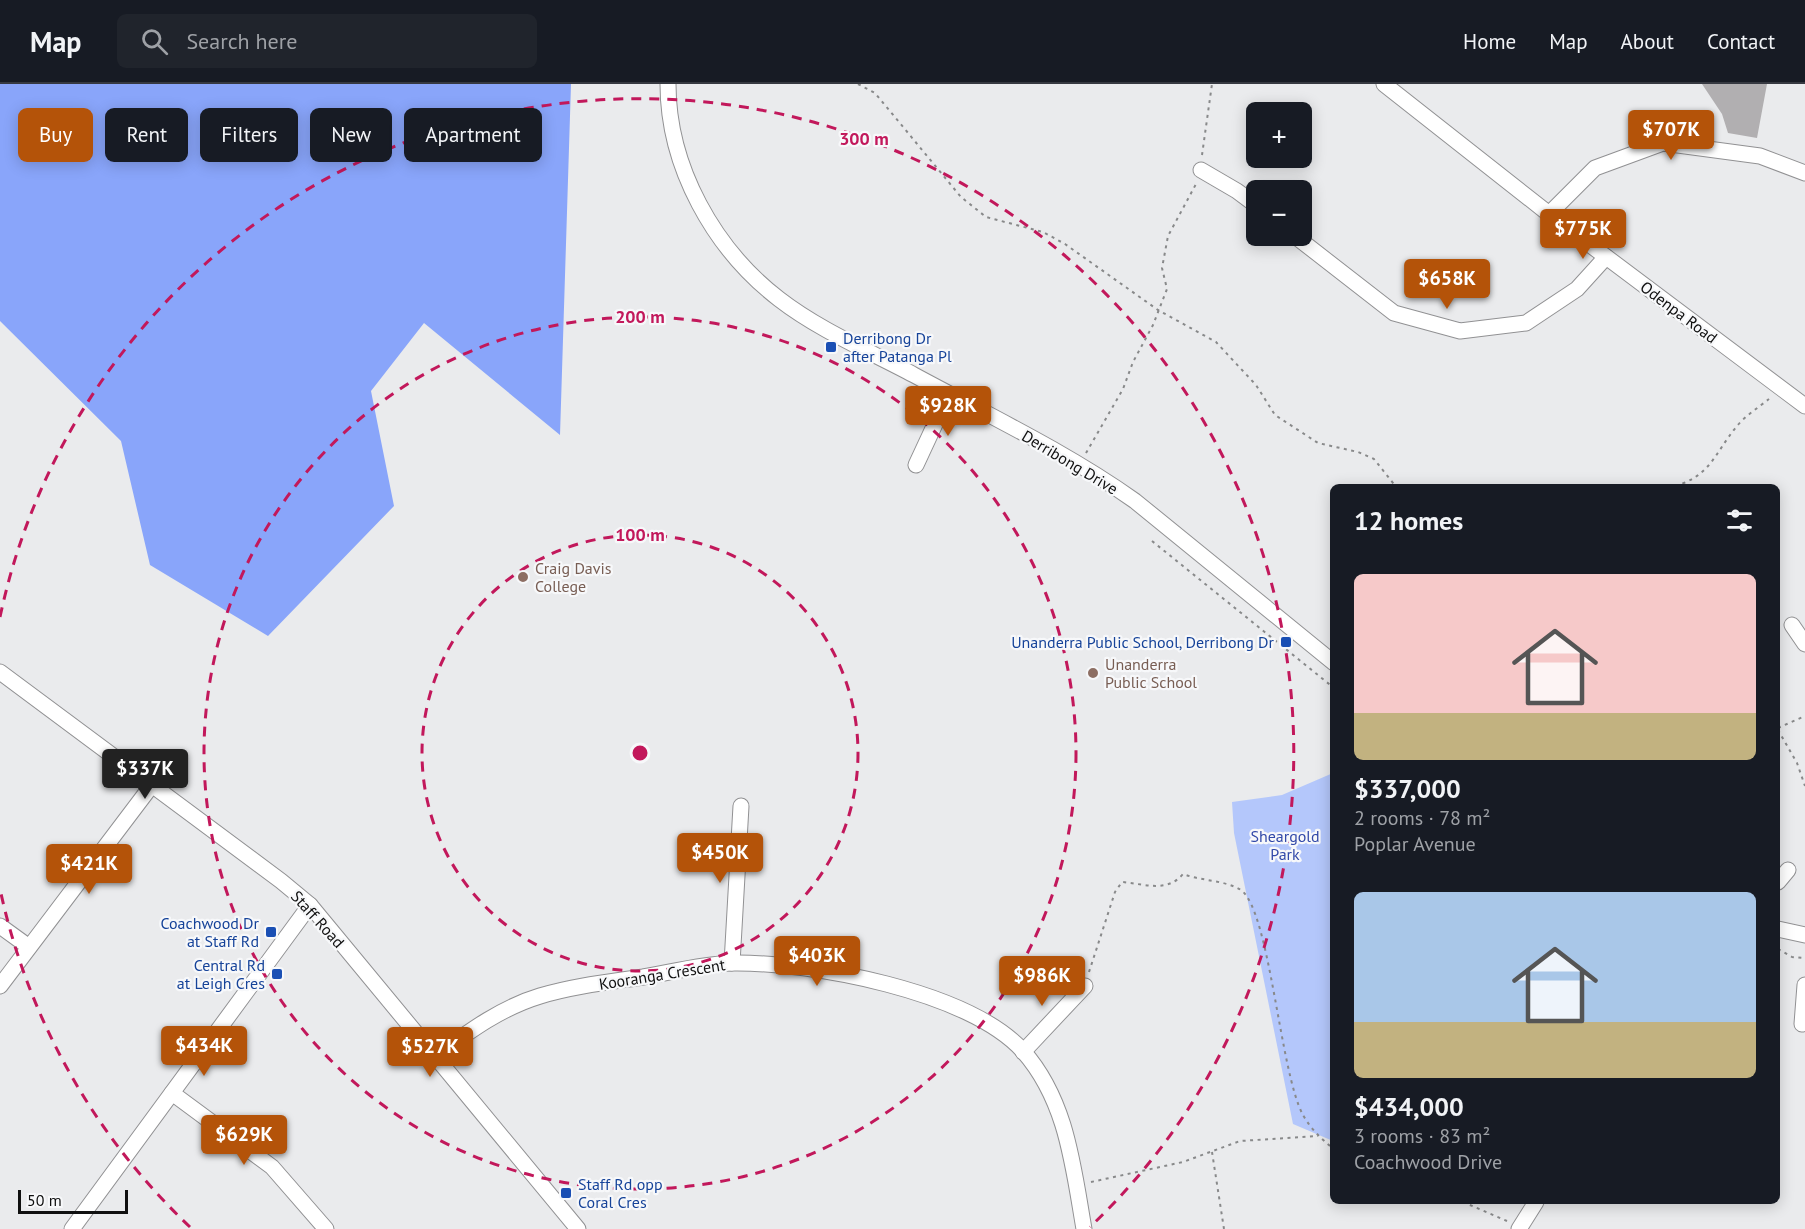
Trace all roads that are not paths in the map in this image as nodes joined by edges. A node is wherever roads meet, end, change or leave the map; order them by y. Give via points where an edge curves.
1 (668, 84) edge
2 (1384, 84) edge
3 (1201, 170) road end
4 (1805, 173) edge
5 (1246, 197) edge
6 (1549, 214) junction
7 (1308, 246) edge
8 (1606, 257) junction
9 (949, 394) junction
10 (1805, 406) edge
11 (916, 465) dead end
12 (1792, 625) dead end
13 (1805, 644) edge
14 (1330, 660) edge
15 (0, 672) edge
16 (152, 785) junction
17 (741, 806) dead end
18 (310, 905) junction
19 (0, 926) edge
20 (1780, 929) edge
21 (1805, 935) edge
22 (29, 947) junction
23 (732, 963) junction
24 (1805, 985) edge
25 (0, 986) edge
26 (1085, 986) road end
27 (1802, 1024) dead end
28 (1023, 1052) junction
29 (434, 1057) junction
30 (172, 1093) junction
31 (1535, 1204) edge
32 (1519, 1228) edge
33 (72, 1229) edge
34 (326, 1229) edge
35 (578, 1229) edge
36 (1084, 1229) edge

1 - 9 street, Derribong Drive via 688,180 704,213 747,272 803,315
2 - 6 street, Odenpa Road
3 - 5 street
4 - 6 street via 1760,156 1662,143 1595,168
6 - 8 street, Odenpa Road
7 - 8 street via 1394,313 1460,331 1526,323 1577,289
8 - 10 street, Odenpa Road
9 - 11 street
9 - 14 street, Derribong Drive via 1079,464 1135,501
12 - 13 street
15 - 16 street, Staff Road
16 - 18 street, Staff Road
16 - 22 street
17 - 23 street
18 - 29 street, Staff Road
18 - 30 street
19 - 22 street
20 - 21 street
22 - 25 street
23 - 28 street, Kooranga Crescent via 825,971 916,992 962,1010 1003,1034
23 - 29 street, Kooranga Crescent via 539,996 492,1016
24 - 27 street
26 - 28 street
28 - 36 street, Kooranga Crescent via 1055,1100 1066,1131
29 - 35 street, Staff Road
30 - 33 street
30 - 34 street via 272,1167
31 - 32 street

